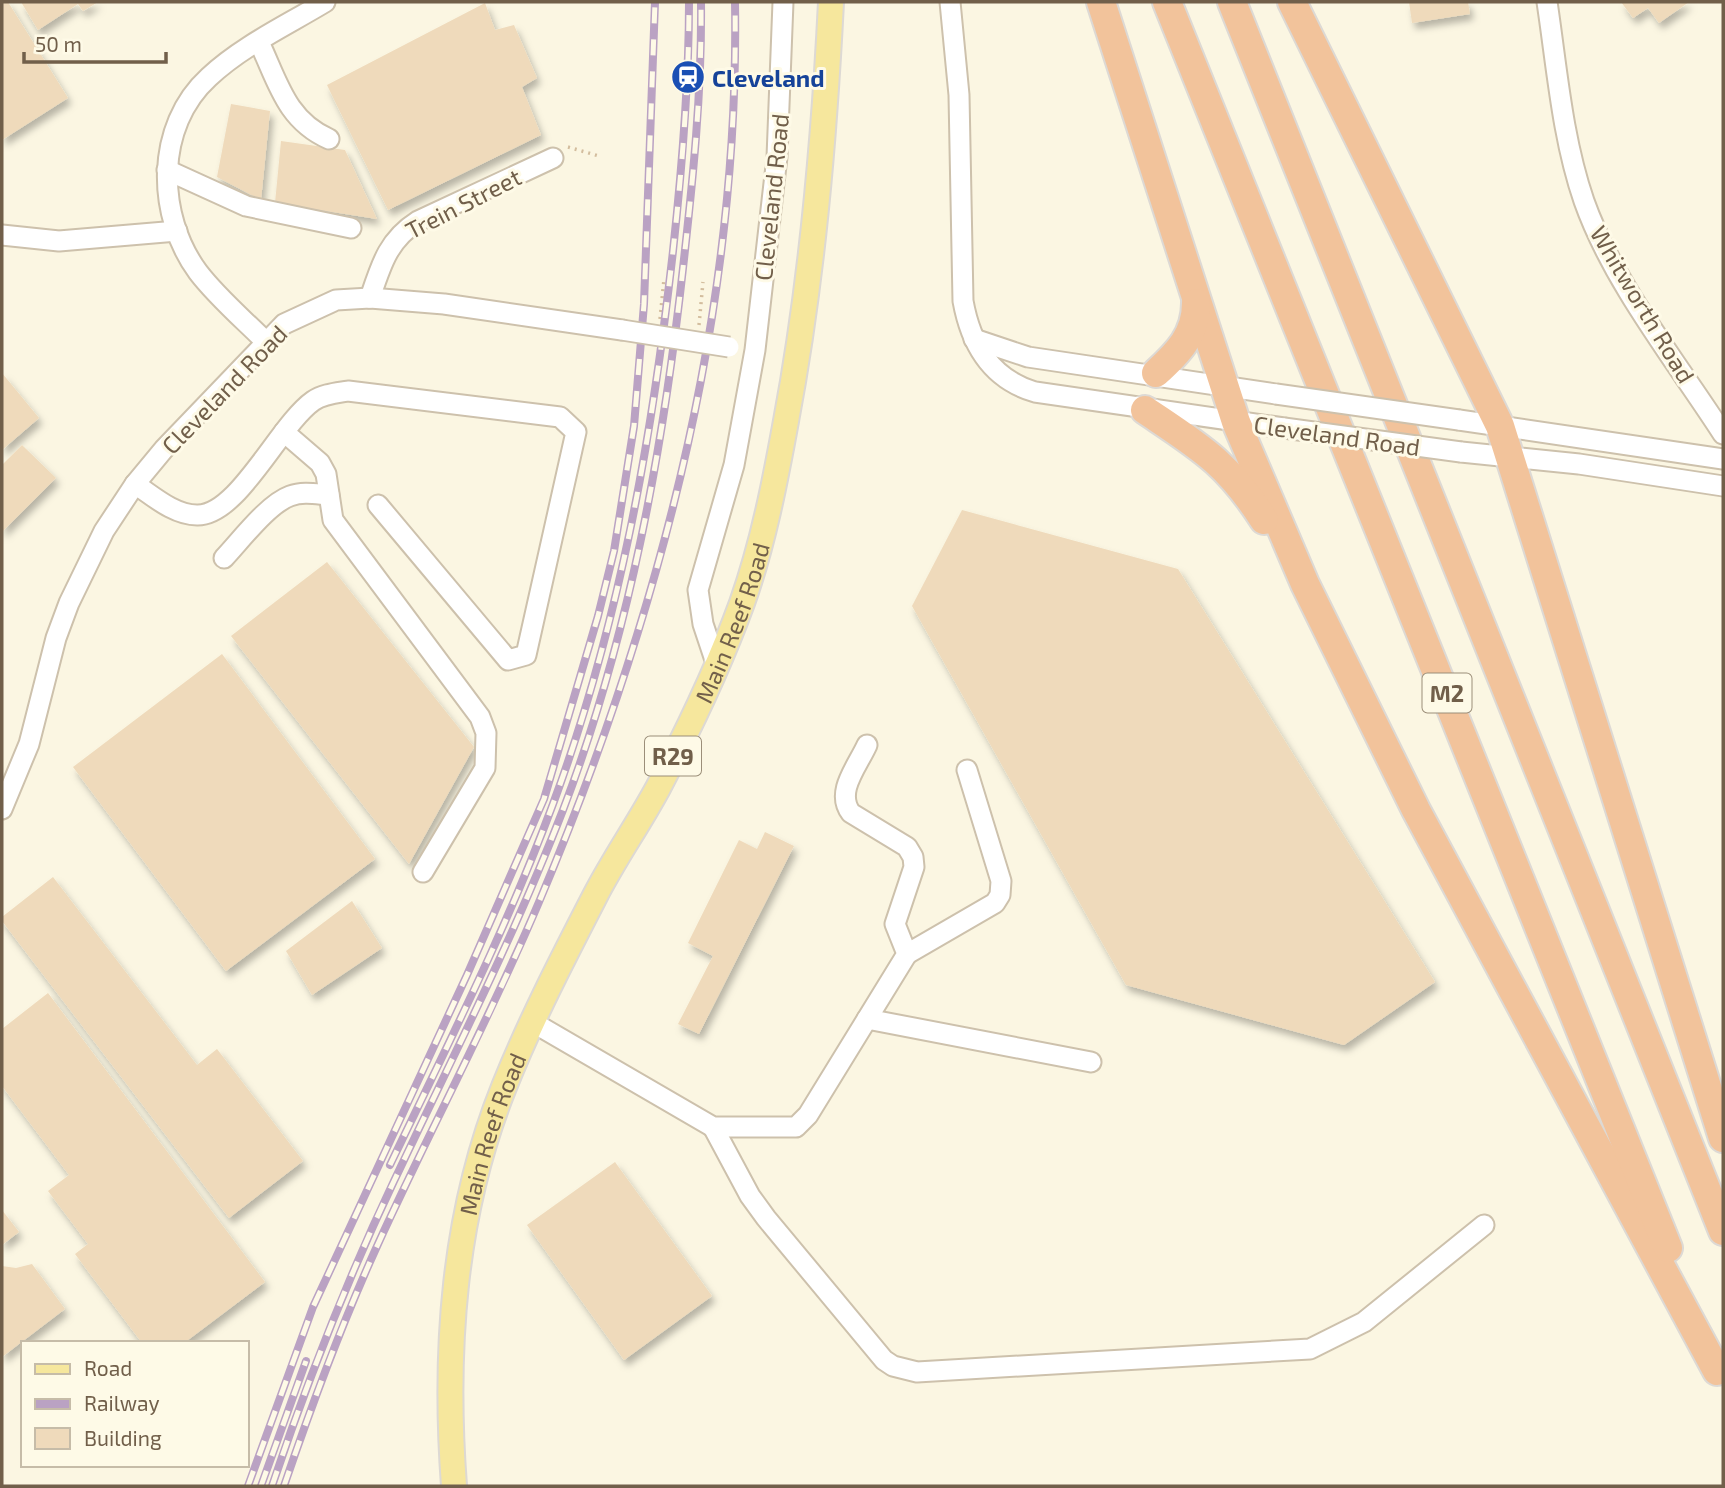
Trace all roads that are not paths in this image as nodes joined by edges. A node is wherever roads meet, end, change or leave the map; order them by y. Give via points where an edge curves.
1 (325, 2) edge
2 (783, 2) edge
3 (831, 2) edge
4 (950, 2) edge
5 (1101, 2) edge
6 (1167, 2) edge
7 (1232, 2) edge
8 (1292, 2) edge
9 (1547, 2) edge
10 (259, 42) junction
11 (329, 139) dead end
12 (553, 158) road end
13 (167, 170) junction
14 (351, 228) dead end
15 (177, 231) junction
16 (2, 235) edge
17 (370, 298) junction
18 (1196, 299) junction
19 (974, 338) junction
20 (265, 341) junction
21 (755, 350) junction
22 (1156, 373) junction
23 (1223, 384) junction
24 (1145, 410) junction
25 (1236, 422) junction
26 (1500, 426) junction
27 (285, 432) junction
28 (1723, 434) edge
29 (1508, 456) junction
30 (1723, 459) edge
31 (135, 484) junction
32 (1723, 486) edge
33 (329, 495) junction
34 (378, 505) dead end
35 (224, 558) dead end
36 (716, 663) junction
37 (1350, 675) junction
38 (867, 745) dead end
39 (967, 770) dead end
40 (2, 809) edge
41 (422, 872) dead end
42 (907, 954) junction
43 (867, 1019) junction
44 (534, 1023) junction
45 (1091, 1062) dead end
46 (713, 1127) junction
47 (1723, 1138) edge
48 (1484, 1225) dead end
49 (1723, 1231) edge
50 (1720, 1379) edge
51 (454, 1486) edge

1 - 10 street
2 - 21 street, Cleveland Road via 777,157
3 - 36 main road, Main Reef Road / R29 via 825,123 801,339 763,534 742,603
4 - 19 street, Cleveland Road via 959,95 963,301
5 - 18 highway
6 - 50 highway, M2
7 - 49 highway, M2
8 - 26 highway
9 - 28 street, Whitworth Road via 1568,141 1585,203 1614,265
10 - 11 street via 295,117
10 - 13 street via 228,61 196,90 174,132
12 - 17 street, Trein Street via 401,232 384,257
13 - 14 street via 246,206
13 - 15 street
15 - 16 street via 59,241
15 - 20 street via 198,271
17 - 20 street, Cleveland Road via 320,305 284,324
17 - 21 street, Cleveland Road, bridge via 444,304
18 - 22 highway via 1196,315 1185,345
18 - 23 highway
19 - 22 street, Cleveland Road via 1028,357
19 - 24 street, Cleveland Road via 986,362 1018,387
20 - 31 street, Cleveland Road
21 - 36 street, Cleveland Road via 734,465 698,590
22 - 23 street, Cleveland Road
23 - 25 highway
23 - 26 street, Cleveland Road, bridge
24 - 25 street, Cleveland Road
24 - 37 highway via 1202,448 1235,477 1268,525
25 - 29 street, Cleveland Road, bridge
25 - 37 highway
26 - 29 highway
26 - 30 street, Cleveland Road
27 - 31 street via 226,504 208,513 199,516 173,509
27 - 33 street via 320,463
27 - 34 street via 313,401 348,391 560,417 576,432 526,655 516,660 508,660
29 - 32 street, Cleveland Road
29 - 47 highway
31 - 40 street, Cleveland Road via 104,531 69,603 52,650 29,744
33 - 35 street via 303,492 278,503
33 - 41 street via 333,520 480,717 486,733 485,768
36 - 44 main road, Main Reef Road / R29 via 658,788 596,894
37 - 50 highway via 1416,810
38 - 42 street via 843,794 845,805 906,847 912,856 914,867 895,924
39 - 42 street via 1001,881 1000,895 995,903
42 - 43 street
43 - 45 street
43 - 46 street via 796,1127
44 - 46 street
44 - 51 main road, Main Reef Road / R29 via 500,1099 464,1230 449,1361
46 - 48 street via 755,1204 884,1360 917,1372 1310,1349 1364,1322

